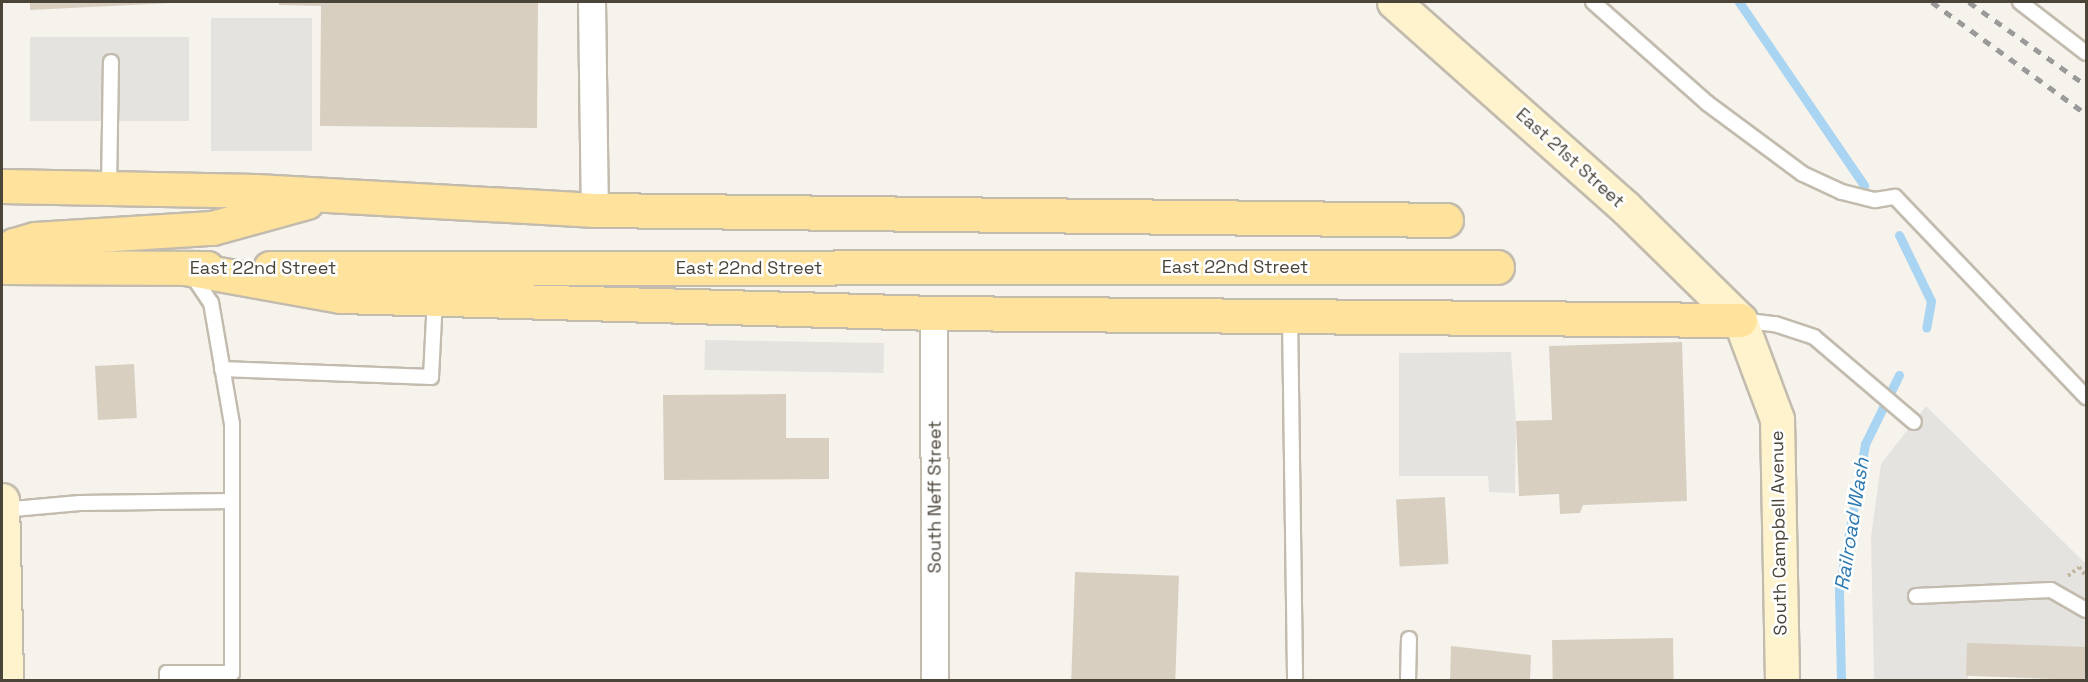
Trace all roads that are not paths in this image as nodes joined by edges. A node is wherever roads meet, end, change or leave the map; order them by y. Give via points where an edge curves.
1 (591, 2) edge
2 (1394, 2) edge
3 (1593, 2) edge
4 (2020, 2) edge
5 (2086, 52) edge
6 (111, 62) dead end
7 (2, 186) edge
8 (110, 188) junction
9 (331, 195) junction
10 (595, 210) junction
11 (1446, 220) dead end
12 (2, 255) edge
13 (2, 267) edge
14 (1497, 267) dead end
15 (185, 268) junction
16 (435, 298) junction
17 (934, 313) junction
18 (1290, 316) junction
19 (1740, 320) junction
20 (222, 369) junction
21 (2086, 398) edge
22 (1914, 422) dead end
23 (2, 500) edge
24 (232, 501) junction
25 (2, 510) edge
26 (1916, 596) dead end
27 (2086, 610) edge
28 (1409, 639) dead end
29 (167, 677) edge
30 (6, 681) edge
31 (935, 681) edge
32 (1295, 681) edge
33 (1408, 681) edge
34 (1782, 681) edge

1 - 10 street
2 - 19 street, East 21st Street via 1626,208
3 - 21 lane via 1707,103 1803,174 1842,192 1875,200 1895,197
4 - 5 lane
6 - 8 lane
7 - 8 main road
8 - 9 main road
9 - 10 main road
9 - 12 main road via 212,228 35,239 14,245
10 - 11 main road
13 - 15 main road, East 22nd Street
14 - 15 main road, East 22nd Street
15 - 16 main road via 341,296
15 - 20 lane via 205,288 211,303
16 - 17 main road
16 - 20 lane via 431,377
17 - 18 main road
17 - 31 street, South Neff Street
18 - 19 main road
18 - 32 lane
19 - 22 lane via 1775,324 1814,337
19 - 34 street, South Campbell Avenue via 1777,419
20 - 24 lane via 232,424
23 - 25 street
24 - 25 lane via 80,503
24 - 29 lane via 232,673
25 - 30 street
26 - 27 lane via 2051,590
28 - 33 lane

